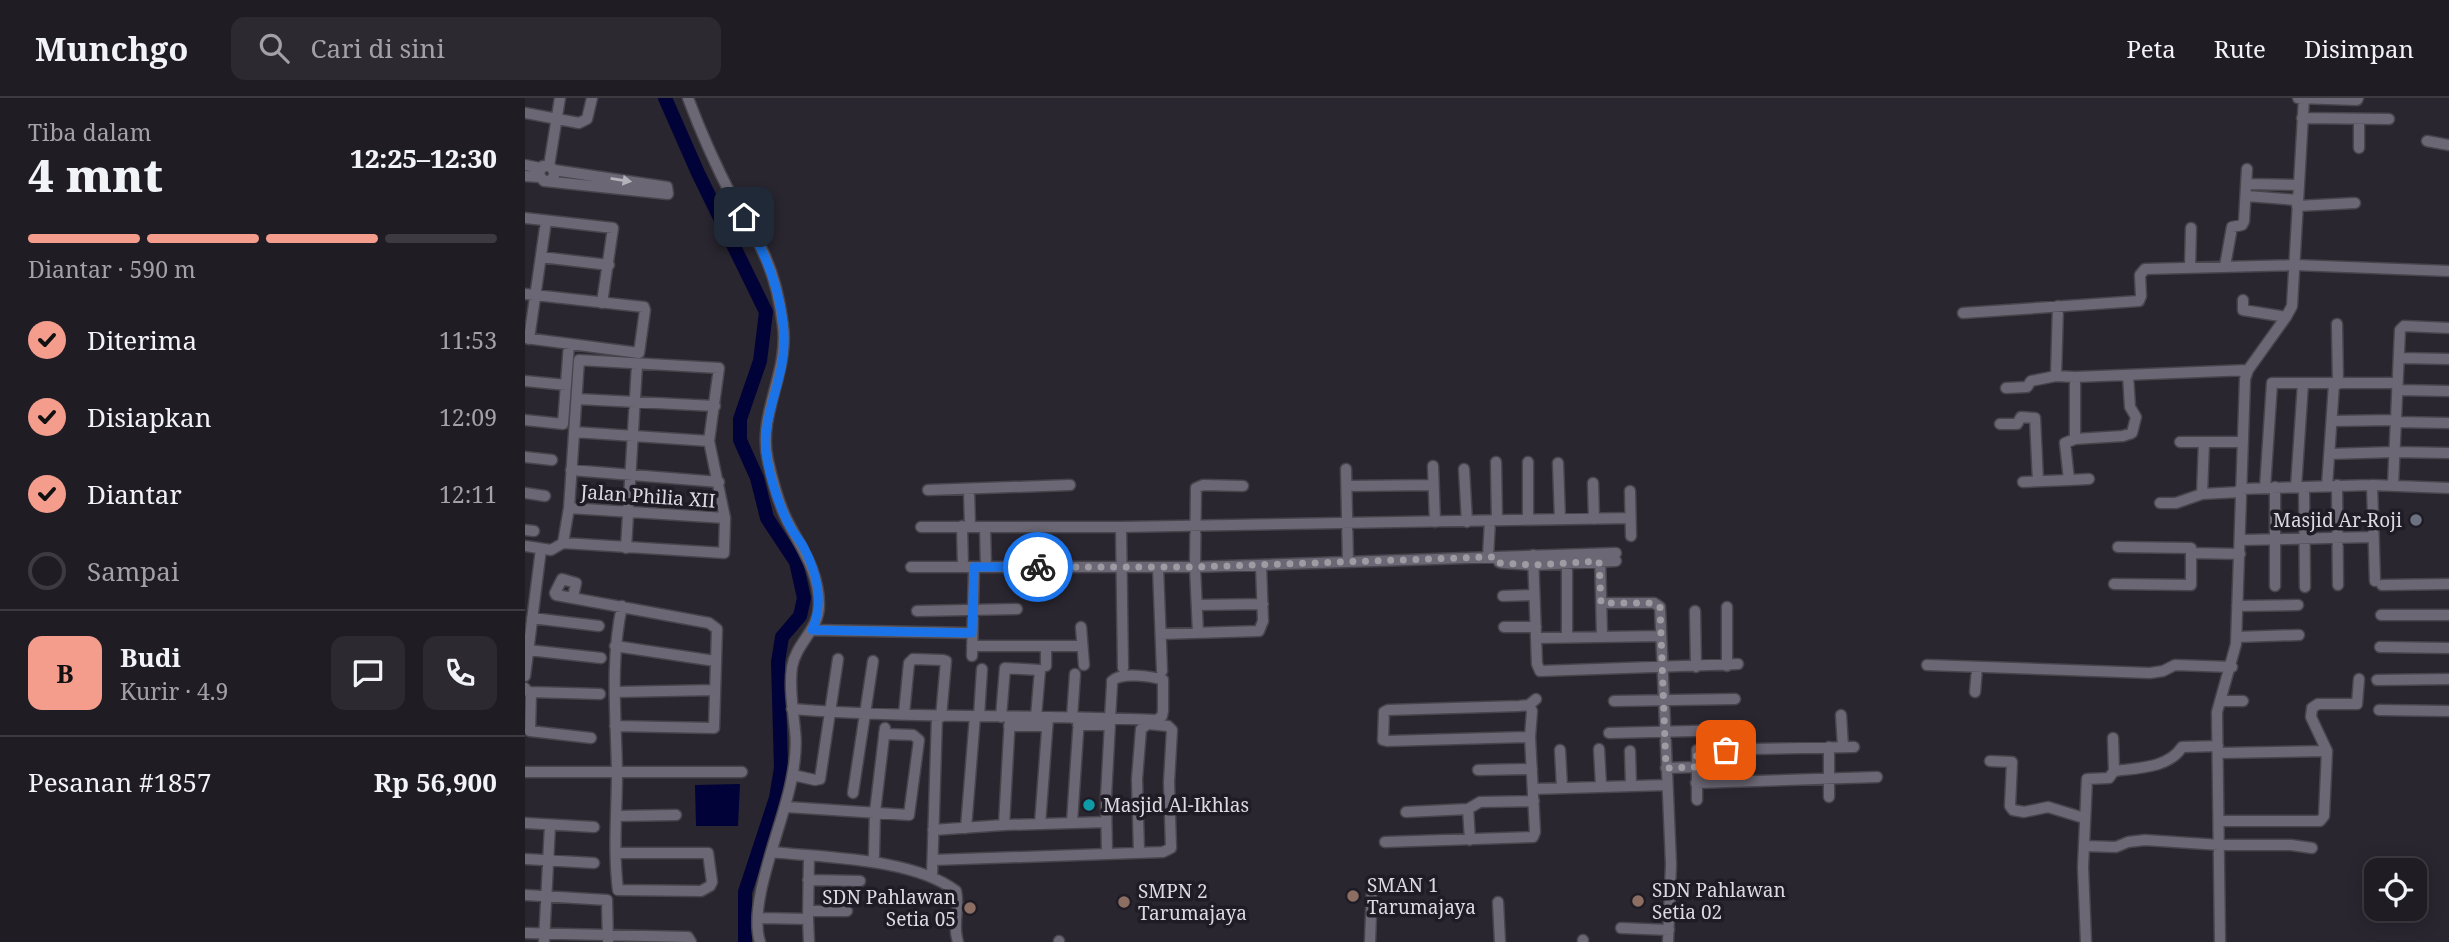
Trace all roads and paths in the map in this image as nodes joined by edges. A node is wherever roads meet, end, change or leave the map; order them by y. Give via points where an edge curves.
1 (560, 98) edge
2 (592, 98) edge
3 (688, 98) edge
4 (2298, 98) edge
5 (2304, 98) edge
6 (2327, 98) edge
7 (2358, 98) edge
8 (525, 113) edge
9 (556, 118) junction
10 (2302, 118) junction
11 (2360, 119) junction
12 (2389, 119) dead end
13 (2427, 141) dead end
14 (2449, 145) edge
15 (2359, 148) dead end
16 (525, 165) edge
17 (2247, 169) dead end
18 (545, 170) junction
19 (525, 176) edge
20 (2247, 184) junction
21 (2298, 185) junction
22 (2247, 196) junction
23 (2297, 203) junction
24 (2355, 203) dead end
25 (525, 218) edge
26 (546, 221) junction
27 (2191, 228) dead end
28 (541, 257) junction
29 (609, 265) junction
30 (2295, 265) junction
31 (2225, 266) junction
32 (2190, 268) junction
33 (2449, 271) edge
34 (530, 295) edge
35 (2242, 300) dead end
36 (602, 303) junction
37 (2058, 306) junction
38 (1963, 313) dead end
39 (2286, 317) junction
40 (2337, 324) dead end
41 (2449, 328) edge
42 (527, 339) edge
43 (569, 344) junction
44 (2400, 358) junction
45 (2449, 359) edge
46 (637, 365) junction
47 (2248, 370) junction
48 (2128, 375) junction
49 (2056, 376) junction
50 (2075, 377) junction
51 (525, 381) edge
52 (2303, 383) junction
53 (2336, 384) junction
54 (566, 385) junction
55 (2397, 387) junction
56 (2006, 388) dead end
57 (2449, 391) edge
58 (577, 399) junction
59 (635, 403) junction
60 (715, 406) junction
61 (525, 420) edge
62 (2332, 421) junction
63 (2396, 421) junction
64 (2449, 423) edge
65 (2000, 424) dead end
66 (574, 432) junction
67 (633, 435) junction
68 (2075, 439) junction
69 (709, 441) junction
70 (2180, 442) dead end
71 (2204, 442) junction
72 (2241, 442) junction
73 (2395, 452) junction
74 (2449, 453) edge
75 (2330, 454) junction
76 (525, 457) edge
77 (552, 460) dead end
78 (1496, 462) dead end
79 (1528, 462) dead end
80 (1558, 463) dead end
81 (1433, 466) dead end
82 (1346, 469) dead end
83 (1464, 469) dead end
84 (571, 470) junction
85 (630, 474) junction
86 (2089, 479) dead end
87 (2069, 480) junction
88 (2038, 481) junction
89 (719, 482) junction
90 (2023, 482) dead end
91 (1593, 483) dead end
92 (1070, 485) dead end
93 (1433, 485) junction
94 (2372, 485) junction
95 (2393, 485) junction
96 (1244, 486) dead end
97 (1347, 486) junction
98 (2332, 486) junction
99 (2270, 487) junction
100 (2300, 487) junction
101 (2449, 488) edge
102 (969, 490) junction
103 (2240, 490) junction
104 (928, 491) dead end
105 (1630, 491) dead end
106 (525, 493) edge
107 (2202, 494) junction
108 (545, 496) dead end
109 (2160, 503) dead end
110 (569, 508) junction
111 (628, 511) junction
112 (725, 518) junction
113 (1630, 518) junction
114 (1528, 519) junction
115 (1560, 519) junction
116 (1594, 519) junction
117 (1493, 521) junction
118 (1347, 522) junction
119 (1435, 522) junction
120 (1467, 522) junction
121 (1195, 524) junction
122 (966, 526) junction
123 (921, 527) dead end
124 (985, 527) junction
125 (1121, 527) junction
126 (1631, 537) dead end
127 (2373, 537) junction
128 (2337, 538) junction
129 (2274, 539) junction
130 (2304, 539) junction
131 (2240, 540) junction
132 (563, 543) junction
133 (525, 547) edge
134 (2118, 547) dead end
135 (626, 548) junction
136 (541, 549) junction
137 (2191, 554) junction
138 (2239, 554) junction
139 (1493, 557) junction
140 (1600, 557) junction
141 (1616, 557) dead end
142 (1567, 558) junction
143 (1533, 560) junction
144 (1348, 562) junction
145 (1261, 565) junction
146 (986, 566) junction
147 (911, 567) dead end
148 (963, 567) junction
149 (974, 567) junction
150 (1122, 567) junction
151 (1158, 567) junction
152 (1195, 567) junction
153 (2114, 584) dead end
154 (2449, 584) edge
155 (2338, 585) dead end
156 (2275, 586) dead end
157 (2305, 587) dead end
158 (1534, 595) junction
159 (1503, 596) dead end
160 (573, 597) dead end
161 (1601, 603) junction
162 (1263, 604) junction
163 (1197, 605) junction
164 (2298, 605) dead end
165 (622, 606) junction
166 (2237, 606) junction
167 (1727, 607) dead end
168 (972, 609) junction
169 (1017, 609) dead end
170 (917, 611) dead end
171 (1696, 611) dead end
172 (2381, 615) dead end
173 (2449, 615) edge
174 (532, 618) junction
175 (599, 626) dead end
176 (1081, 627) dead end
177 (1504, 627) dead end
178 (1535, 627) junction
179 (812, 630) junction
180 (972, 633) junction
181 (1198, 633) junction
182 (1161, 634) junction
183 (2299, 635) dead end
184 (1602, 636) junction
185 (1661, 636) junction
186 (1567, 637) junction
187 (2237, 637) junction
188 (1536, 639) junction
189 (615, 646) junction
190 (1046, 646) junction
191 (1081, 646) junction
192 (2380, 647) dead end
193 (2449, 648) edge
194 (528, 650) junction
195 (601, 658) dead end
196 (838, 659) dead end
197 (873, 661) dead end
198 (715, 662) junction
199 (1084, 665) dead end
200 (1927, 665) dead end
201 (1047, 666) dead end
202 (1696, 667) junction
203 (2231, 667) junction
204 (1123, 668) dead end
205 (1663, 668) junction
206 (1977, 668) junction
207 (982, 669) dead end
208 (525, 670) edge
209 (1162, 671) dead end
210 (1075, 674) dead end
211 (525, 676) edge
212 (2359, 679) dead end
213 (2449, 679) edge
214 (2377, 680) dead end
215 (528, 690) edge
216 (715, 690) junction
217 (614, 692) junction
218 (1975, 692) dead end
219 (600, 694) dead end
220 (1735, 699) dead end
221 (1664, 700) junction
222 (1614, 701) dead end
223 (2220, 701) junction
224 (2243, 701) dead end
225 (792, 709) junction
226 (2379, 710) dead end
227 (2449, 711) edge
228 (829, 712) junction
229 (864, 713) junction
230 (905, 714) junction
231 (1841, 715) dead end
232 (977, 716) junction
233 (939, 717) junction
234 (1036, 717) junction
235 (1007, 720) junction
236 (1077, 720) junction
237 (1110, 721) junction
238 (1047, 722) junction
239 (615, 726) junction
240 (1735, 730) dead end
241 (1664, 731) junction
242 (1609, 733) dead end
243 (1530, 737) junction
244 (591, 738) dead end
245 (2113, 738) dead end
246 (1829, 747) junction
247 (1599, 749) dead end
248 (2218, 749) junction
249 (1560, 750) dead end
250 (1630, 751) dead end
251 (2327, 751) junction
252 (1990, 761) dead end
253 (1696, 767) junction
254 (1666, 768) junction
255 (1532, 769) junction
256 (1478, 770) dead end
257 (617, 771) junction
258 (2114, 771) junction
259 (525, 772) edge
260 (742, 772) dead end
261 (793, 775) junction
262 (1877, 777) dead end
263 (1830, 779) junction
264 (1696, 783) junction
265 (1631, 784) junction
266 (1601, 785) junction
267 (1667, 785) junction
268 (1562, 787) junction
269 (1534, 789) junction
270 (853, 793) dead end
271 (1829, 797) dead end
272 (1697, 800) dead end
273 (1534, 801) junction
274 (787, 807) junction
275 (1468, 809) junction
276 (875, 812) junction
277 (1406, 812) dead end
278 (676, 815) dead end
279 (617, 816) junction
280 (2084, 818) junction
281 (2220, 821) junction
282 (1073, 822) junction
283 (1106, 822) junction
284 (525, 823) edge
285 (1040, 824) junction
286 (550, 825) junction
287 (1004, 825) junction
288 (594, 827) dead end
289 (966, 828) junction
290 (933, 830) junction
291 (1470, 840) junction
292 (1385, 842) dead end
293 (2220, 845) junction
294 (2084, 846) junction
295 (2312, 848) dead end
296 (772, 852) junction
297 (1139, 852) junction
298 (617, 853) junction
299 (1107, 854) junction
300 (809, 856) junction
301 (874, 856) dead end
302 (525, 859) edge
303 (547, 860) junction
304 (933, 860) junction
305 (594, 863) dead end
306 (932, 876) junction
307 (808, 880) junction
308 (860, 881) dead end
309 (1372, 888) dead end
310 (525, 895) edge
311 (545, 896) junction
312 (1499, 902) dead end
313 (847, 911) dead end
314 (808, 915) junction
315 (758, 918) junction
316 (1621, 928) dead end
317 (1669, 930) junction
318 (525, 933) edge
319 (544, 938) edge
320 (608, 939) edge
321 (691, 942) edge
322 (760, 942) edge
323 (810, 942) edge
324 (958, 942) edge
325 (1370, 942) edge
326 (1500, 942) edge
327 (1668, 942) edge
328 (2086, 942) edge
329 (2220, 942) edge

1 - 9 street
2 - 9 street via 589,116 581,122
3 - 179 street via 702,138 763,252 783,325 782,365 766,430 767,457 785,514 812,566 819,607
4 - 5 street
5 - 6 street
5 - 10 street
6 - 7 street
8 - 9 street
9 - 18 street
10 - 11 street
10 - 21 street
11 - 12 street
11 - 15 street
13 - 14 street
16 - 18 street
17 - 20 street
18 -> 18 street via 667,187 668,194 550,180 554,176
18 - 19 street
20 - 21 street
20 - 22 street
21 - 23 street
22 - 23 street
22 - 31 street via 2244,221 2232,227
23 - 24 street
23 - 30 street
25 - 26 street
26 - 28 street
26 - 29 street via 613,228
27 - 32 street
28 - 29 street
28 - 34 street
29 - 36 street
30 - 31 street
30 - 33 street
30 - 39 street via 2292,306
31 - 32 street
32 - 37 street via 2143,270 2140,301
34 - 36 street
34 - 42 street
35 - 39 street via 2243,310
36 - 43 street via 645,308 641,352
37 - 38 street
37 - 49 street
39 - 47 street
40 - 53 street
41 - 44 street via 2404,326
42 - 43 street
43 - 54 street
44 - 45 street
44 - 55 street
46 - 58 street via 579,360
46 - 59 street
46 - 60 street via 719,369
47 - 48 street
47 - 72 street
48 - 50 street
48 - 68 street via 2130,407 2136,416 2132,433
49 - 50 street
49 - 56 street via 2031,381 2027,387
50 - 68 street
51 - 54 street
52 - 53 street
52 - 99 street via 2271,386
52 - 100 street
53 - 55 street
53 - 62 street
54 - 61 street via 563,424
55 - 57 street
55 - 63 street
58 - 59 street
58 - 66 street
59 - 60 street
59 - 67 street
60 - 69 street
62 - 63 street
62 - 75 street
63 - 64 street
63 - 73 street
65 - 88 street via 2035,418
66 - 67 street
66 - 84 street
67 - 69 street
67 - 85 street
68 - 87 street via 2065,443
69 - 89 street
70 - 71 street
71 - 72 street
71 - 107 street
72 - 103 street
73 - 74 street
73 - 75 street
73 - 95 street
75 - 98 street
76 - 77 street
78 - 117 street
79 - 114 street
80 - 115 street
81 - 93 street
82 - 97 street
83 - 120 street
84 - 85 street
84 - 110 street
85 - 89 street
85 - 111 street
86 - 87 street
87 - 88 street
88 - 90 street
89 - 112 street
91 - 116 street
92 - 102 street
93 - 97 street
93 - 119 street
94 - 95 street
94 - 98 street
94 - 127 street
95 - 101 street
96 - 121 street via 1196,488
97 - 118 street
98 - 100 street
98 - 128 street
99 - 100 street
99 - 103 street
99 - 129 street
100 - 130 street
102 - 104 street
102 - 122 street
103 - 107 street
103 - 131 street
105 - 113 street
106 - 108 street
107 - 109 street
110 - 111 street, Jalan Philia XII
110 - 132 street
111 - 112 street, Jalan Philia XII
111 - 135 street
112 - 135 street via 722,555
113 - 116 street
113 - 126 street
114 - 115 street
114 - 117 street
115 - 116 street
117 - 120 street
117 - 139 street
118 - 119 street
118 - 121 street
118 - 144 street
119 - 120 street
121 - 125 street
121 - 152 street
122 - 123 street
122 - 124 street
122 - 148 street
124 - 125 street
124 - 146 street
125 - 150 street
127 - 128 street
127 - 154 street via 2378,583
128 - 130 street
128 - 155 street
129 - 130 street
129 - 131 street
129 - 156 street
130 - 157 street
131 - 138 street
132 - 135 street
132 - 136 street via 551,550
133 - 136 street
134 - 137 street via 2191,548
136 - 174 street
137 - 138 street
137 - 153 street via 2191,585
138 - 166 street
139 - 143 street
139 - 144 street
140 - 141 street
140 - 142 street
140 - 161 street
142 - 143 street
142 - 186 street
143 - 158 street
144 - 145 street
145 - 152 street
145 - 162 street
146 - 149 street
146 - 150 street
147 - 148 street
148 - 149 street
149 - 168 street
150 - 151 street
150 - 204 street
151 - 152 street
151 - 182 street
152 - 163 street
158 - 159 street
158 - 178 street
160 - 165 street
161 - 184 street
161 - 185 street via 1658,604
162 - 163 street
162 - 181 street via 1259,631
163 - 181 street
164 - 166 street
165 - 189 street
165 - 198 street via 709,623 717,629
166 - 187 street
167 - 202 street via 1733,665
168 - 169 street
168 - 170 street
168 - 180 street
171 - 202 street
172 - 173 street
174 - 175 street
174 - 194 street
176 - 191 street
177 - 178 street
178 - 188 street
179 - 180 street
179 - 225 street via 792,667
180 - 190 street via 972,651
181 - 182 street
182 - 209 street
183 - 187 street
184 - 185 street
184 - 186 street
185 - 205 street
186 - 188 street
187 - 203 street
188 - 205 street via 1540,671
189 - 198 street
189 - 217 street
190 - 191 street
190 - 201 street
191 - 199 street
192 - 193 street
194 - 195 street
194 - 208 street
196 - 228 street
197 - 229 street
198 - 216 street
200 - 206 street
202 - 205 street
203 - 206 street via 2175,665 2157,673
203 - 223 street
205 - 221 street
206 - 218 street
207 - 232 street
208 - 211 street
210 - 236 street
212 - 251 street via 2357,704 2312,708 2311,717
213 - 214 street
215 - 219 street
215 - 244 street via 530,731
216 - 217 street
216 - 239 street via 715,727
217 - 239 street
220 - 221 street
221 - 222 street
221 - 241 street
223 - 224 street
223 - 248 street
225 - 228 street
225 - 261 street
226 - 227 street
228 - 229 street
228 - 261 street via 820,779
229 - 230 street
229 - 270 street
230 - 233 street
230 - 233 street via 909,663 912,659 943,660
231 - 246 street via 1849,747
232 - 233 street
232 - 235 street
232 - 289 street
233 - 290 street
234 - 235 street
234 - 235 street via 1040,670 1005,668
234 - 238 street
235 - 238 street
235 - 287 street
236 - 237 street
236 - 238 street
236 - 282 street
237 - 237 street via 1160,718 1163,680 1113,678
237 - 283 street
238 - 285 street
239 - 257 street
240 - 241 street
241 - 242 street
241 - 254 street
243 - 243 street via 1387,741 1381,735 1388,710 1532,702
243 - 255 street
245 - 258 street
246 - 253 street via 1697,750
246 - 263 street
247 - 266 street
248 - 251 street
248 - 258 street via 2182,747 2169,761
248 - 281 street
249 - 268 street
250 - 265 street
251 - 281 street via 2320,821
252 - 280 street via 2013,762 2013,810 2048,807
253 - 254 street
253 - 264 street
254 - 267 street
255 - 256 street
255 - 269 street
257 - 259 street
257 - 260 street
257 - 279 street
258 - 280 street via 2111,777 2087,779
261 - 274 street
262 - 263 street
263 - 264 street
263 - 271 street
264 - 272 street
265 - 266 street
265 - 267 street
266 - 268 street
267 - 317 street
268 - 269 street
269 - 273 street
273 - 275 street via 1480,802
273 - 291 street via 1533,837
274 - 276 street
274 - 296 street
275 - 277 street
275 - 291 street
276 - 276 street via 911,814 919,740 913,735 885,731
276 - 301 street
278 - 279 street
279 - 298 street
280 - 294 street
281 - 293 street
282 - 283 street
282 - 285 street
283 - 299 street
284 - 286 street
285 - 287 street
286 - 288 street
286 - 303 street
287 - 289 street
289 - 290 street
290 - 304 street
291 - 292 street
293 - 294 street via 2134,841 2116,847
293 - 295 street
293 - 329 street
294 - 328 street
296 - 300 street
296 - 315 street
297 - 297 street via 1171,848 1172,730 1168,726 1149,724 1141,729
297 - 299 street
298 - 298 street via 618,890 701,891 710,886 708,853
299 - 304 street
300 - 306 street
300 - 307 street
302 - 303 street
303 - 305 street
303 - 311 street
304 - 306 street
306 - 324 street via 958,896 954,926
307 - 308 street
307 - 314 street
309 - 325 street
310 - 311 street
311 - 319 street
311 - 320 street via 607,900
312 - 326 street
313 - 314 street
314 - 315 street
314 - 323 street
315 - 322 street
316 - 317 street
317 - 327 street
318 - 319 street
319 - 320 street
320 - 321 street via 688,937

